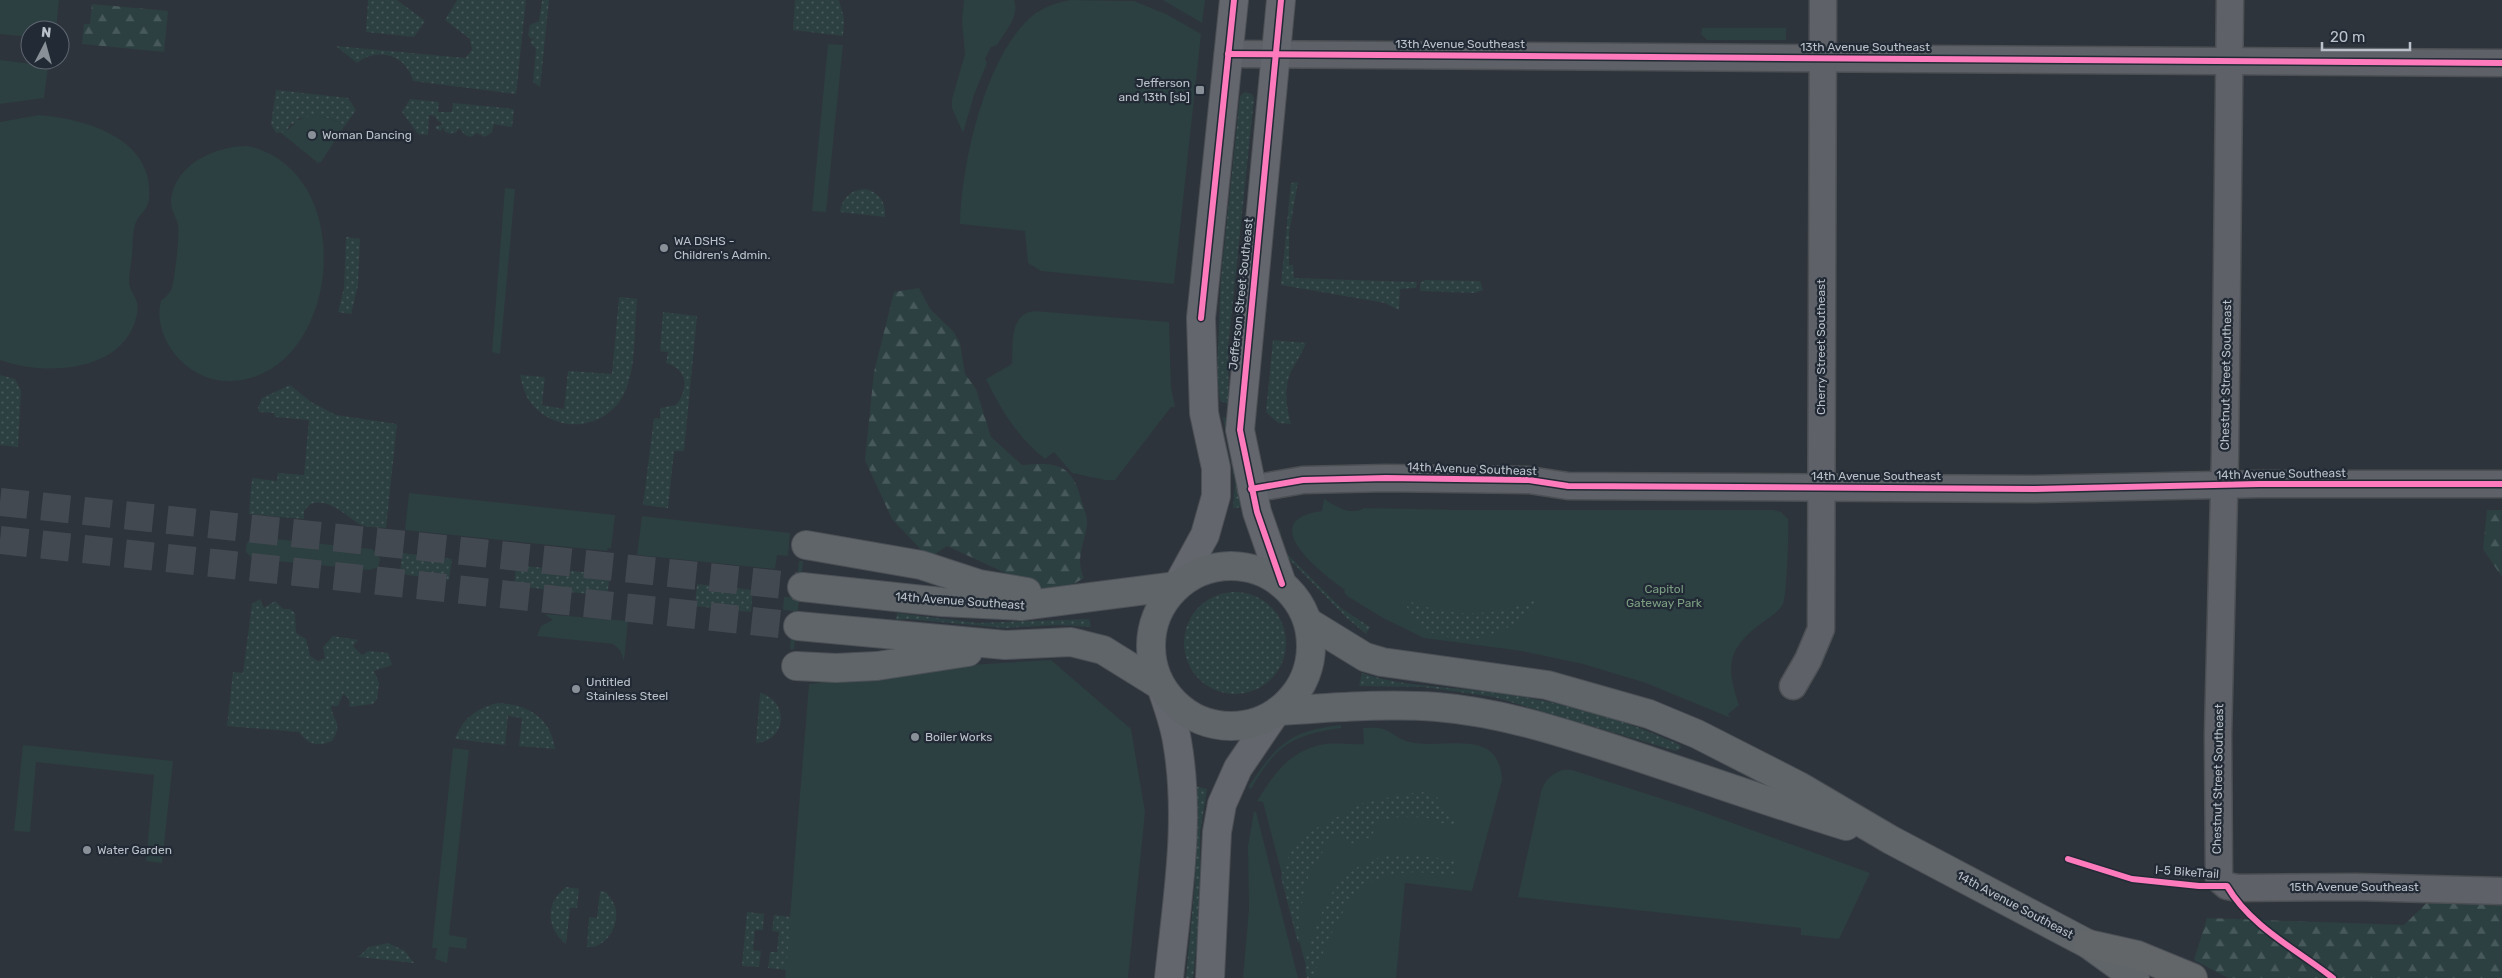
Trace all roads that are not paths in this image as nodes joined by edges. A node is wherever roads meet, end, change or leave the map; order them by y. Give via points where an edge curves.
1 (1234, 0) edge
2 (1281, 0) edge
3 (1823, 0) edge
4 (2230, 0) edge
5 (1228, 54) junction
6 (1276, 54) junction
7 (1822, 58) junction
8 (2230, 61) junction
9 (2502, 63) edge
10 (2502, 484) edge
11 (2224, 486) junction
12 (1821, 487) junction
13 (1251, 489) junction
14 (806, 545) dead end
15 (1282, 584) junction
16 (1177, 586) junction
17 (802, 587) tunnel mouth
18 (1070, 602) junction
19 (1308, 622) junction
20 (798, 626) tunnel mouth
21 (1036, 643) junction
22 (796, 666) dead end
23 (1161, 686) junction
24 (1793, 686) dead end
25 (1276, 713) junction
26 (1891, 840) junction
27 (2217, 869) joint
28 (2502, 891) edge
29 (2088, 944) junction
30 (1169, 978) edge
31 (1210, 978) edge
32 (2135, 978) edge
33 (2194, 978) edge

1 - 5 street
2 - 6 street, Jefferson Street Southeast
3 - 7 street, Cherry Street Southeast
4 - 8 street, Chestnut Street Southeast
5 - 6 street, 13th Avenue Southeast
5 - 16 street via 1201,318 1204,413 1216,468 1216,496 1205,535
6 - 7 street, 13th Avenue Southeast
6 - 13 street, Jefferson Street Southeast via 1240,410 1243,451
7 - 8 street, 13th Avenue Southeast
7 - 12 street, Cherry Street Southeast
8 - 9 street, 13th Avenue Southeast
8 - 11 street, Chestnut Street Southeast
10 - 11 street, 14th Avenue Southeast
11 - 12 street, 14th Avenue Southeast via 2035,489
11 - 27 street, Chestnut Street Southeast
12 - 13 street, 14th Avenue Southeast via 1568,486 1529,480 1386,478 1303,480
12 - 24 street, Cherry Street Southeast via 1821,629
13 - 15 street, Jefferson Street Southeast
14 - 18 main road via 922,565 979,584
15 - 16 main road via 1251,568 1220,566 1198,572
15 - 19 main road via 1297,600
16 - 18 main road, 14th Avenue Southeast
16 - 23 main road via 1164,601 1153,624 1150,650
17 - 18 main road, 14th Avenue Southeast via 993,605
19 - 25 main road via 1311,660 1293,697
19 - 26 main road, 14th Avenue Southeast via 1357,653 1382,662 1547,684 1649,714 1697,734 1790,782
20 - 21 main road via 996,644
21 - 22 main road via 877,666
21 - 23 main road via 1071,642 1103,650
23 - 25 main road via 1173,702 1208,724 1228,727 1251,724
23 - 30 street via 1177,740 1180,775 1182,853
25 - 26 main road, 14th Avenue Southeast via 1394,705 1438,707 1514,719
25 - 31 street via 1238,768 1222,804 1217,832
26 - 29 main road, 14th Avenue Southeast
27 - 28 street, 15th Avenue Southeast via 2219,879 2227,886 2238,888
29 - 32 main road, 14th Avenue Southeast
29 - 33 highway via 2137,956

